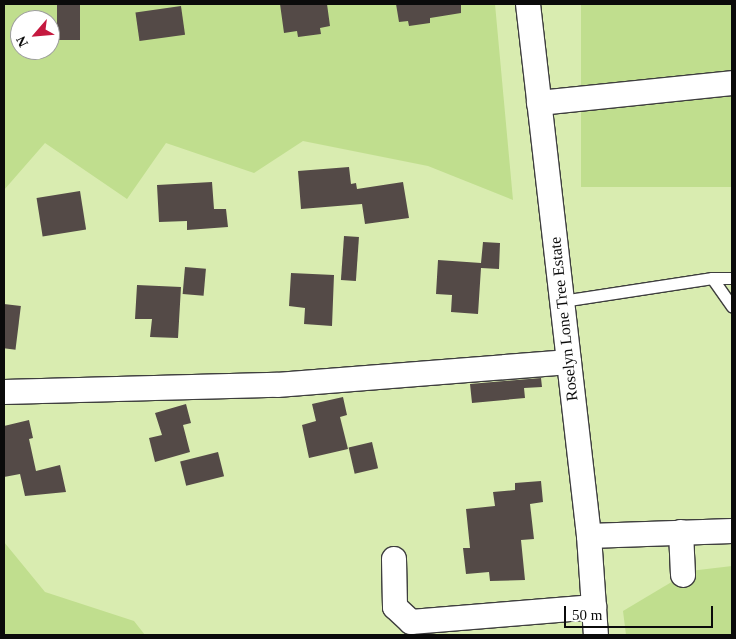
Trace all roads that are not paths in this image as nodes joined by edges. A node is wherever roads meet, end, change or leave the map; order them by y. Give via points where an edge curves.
1 (528, 4) edge
2 (732, 83) edge
3 (539, 103) junction
4 (712, 278) junction
5 (732, 278) edge
6 (562, 301) junction
7 (732, 307) edge
8 (569, 362) junction
9 (4, 392) edge
10 (732, 530) edge
11 (681, 532) junction
12 (589, 536) junction
13 (394, 559) dead end
14 (682, 575) dead end
15 (594, 607) junction
16 (596, 635) edge

1 - 3 street, Roselyn Lone Tree Estate
2 - 3 street
3 - 6 street, Roselyn Lone Tree Estate
4 - 5 lane
4 - 6 lane
4 - 7 lane
6 - 8 street, Roselyn Lone Tree Estate
8 - 9 street via 277,385
8 - 12 street, Roselyn Lone Tree Estate
10 - 11 street
11 - 12 street
11 - 14 street
12 - 15 street, Roselyn Lone Tree Estate
13 - 15 street via 395,607 411,622
15 - 16 street, Roselyn Lone Tree Estate

